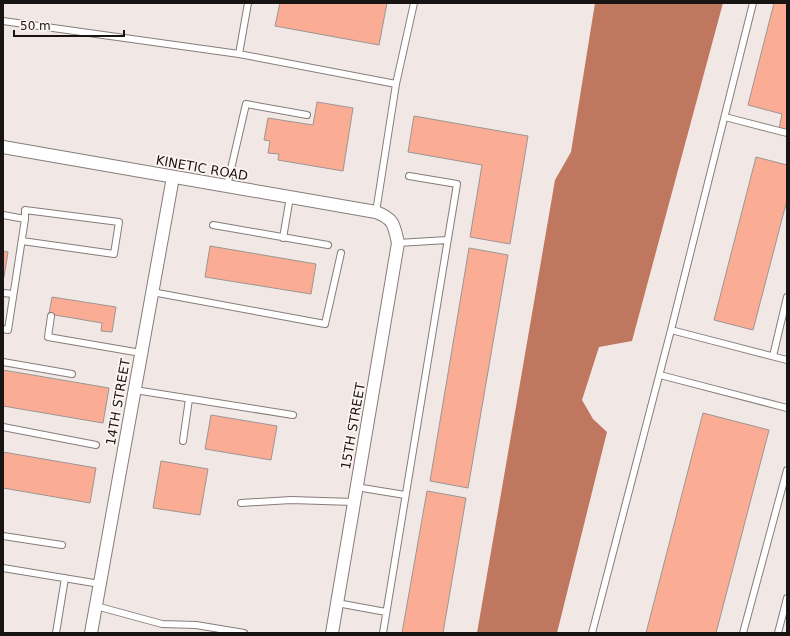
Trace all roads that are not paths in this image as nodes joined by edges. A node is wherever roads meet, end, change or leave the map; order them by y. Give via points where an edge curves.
1 (248, 3) edge
2 (414, 3) edge
3 (753, 3) edge
4 (3, 21) edge
5 (239, 54) junction
6 (396, 84) junction
7 (307, 115) dead end
8 (725, 116) junction
9 (787, 133) edge
10 (3, 147) edge
11 (409, 176) dead end
12 (173, 177) junction
13 (227, 186) junction
14 (290, 197) junction
15 (376, 212) junction
16 (3, 215) edge
17 (25, 219) junction
18 (393, 223) joint
19 (213, 226) dead end
20 (282, 238) junction
21 (447, 240) junction
22 (22, 241) junction
23 (398, 243) junction
24 (328, 245) dead end
25 (341, 253) dead end
26 (152, 292) junction
27 (3, 293) edge
28 (13, 294) junction
29 (787, 297) edge
30 (51, 316) dead end
31 (3, 329) edge
32 (671, 330) junction
33 (141, 354) junction
34 (773, 356) junction
35 (787, 360) edge
36 (3, 362) edge
37 (72, 374) dead end
38 (660, 374) junction
39 (135, 390) junction
40 (189, 399) junction
41 (787, 408) edge
42 (293, 415) dead end
43 (3, 427) edge
44 (183, 441) dead end
45 (96, 444) dead end
46 (787, 470) edge
47 (356, 488) junction
48 (405, 495) junction
49 (780, 498) junction
50 (787, 500) edge
51 (354, 502) junction
52 (241, 503) dead end
53 (3, 536) edge
54 (62, 545) dead end
55 (3, 568) edge
56 (65, 578) junction
57 (100, 584) junction
58 (787, 598) edge
59 (337, 603) junction
60 (96, 606) junction
61 (386, 612) junction
62 (56, 633) edge
63 (91, 633) edge
64 (244, 633) edge
65 (332, 633) edge
66 (383, 633) edge
67 (592, 633) edge
68 (743, 633) edge
69 (778, 633) edge

1 - 5 lane
2 - 6 lane
3 - 8 lane
4 - 5 lane
5 - 6 lane
6 - 15 lane
7 - 13 lane via 246,104
8 - 9 lane
8 - 32 lane
10 - 12 street, KINETIC ROAD
11 - 21 lane via 457,184
12 - 13 street, KINETIC ROAD
12 - 26 street, 14TH STREET
13 - 14 street, KINETIC ROAD
14 - 15 street, KINETIC ROAD
14 - 20 lane
15 - 18 street, KINETIC ROAD via 386,216
16 - 17 lane
17 - 22 lane
17 - 22 lane via 25,210 119,222 114,254
18 - 23 street, 15TH STREET
19 - 20 lane
20 - 24 lane
21 - 23 lane
21 - 48 lane
22 - 28 lane
23 - 47 street, 15TH STREET
25 - 26 lane via 326,324
26 - 33 street, 14TH STREET
27 - 28 lane
28 - 31 lane via 8,330
29 - 34 lane
30 - 33 lane via 48,337
32 - 34 lane
32 - 38 lane
33 - 39 street, 14TH STREET
34 - 35 lane
36 - 37 lane
38 - 41 lane
38 - 67 lane
39 - 40 lane
39 - 57 street, 14TH STREET
40 - 42 lane
40 - 44 lane
43 - 45 lane
46 - 49 lane
47 - 48 lane
47 - 51 street, 15TH STREET
48 - 61 lane
49 - 50 lane
49 - 68 lane
51 - 52 lane via 291,500
51 - 59 street, 15TH STREET
53 - 54 lane
55 - 56 lane
56 - 57 lane
56 - 62 lane
57 - 60 street, 14TH STREET
58 - 69 lane
59 - 61 lane
59 - 65 street, 15TH STREET
60 - 63 street, 14TH STREET
60 - 64 lane via 162,624 196,625
61 - 66 lane

